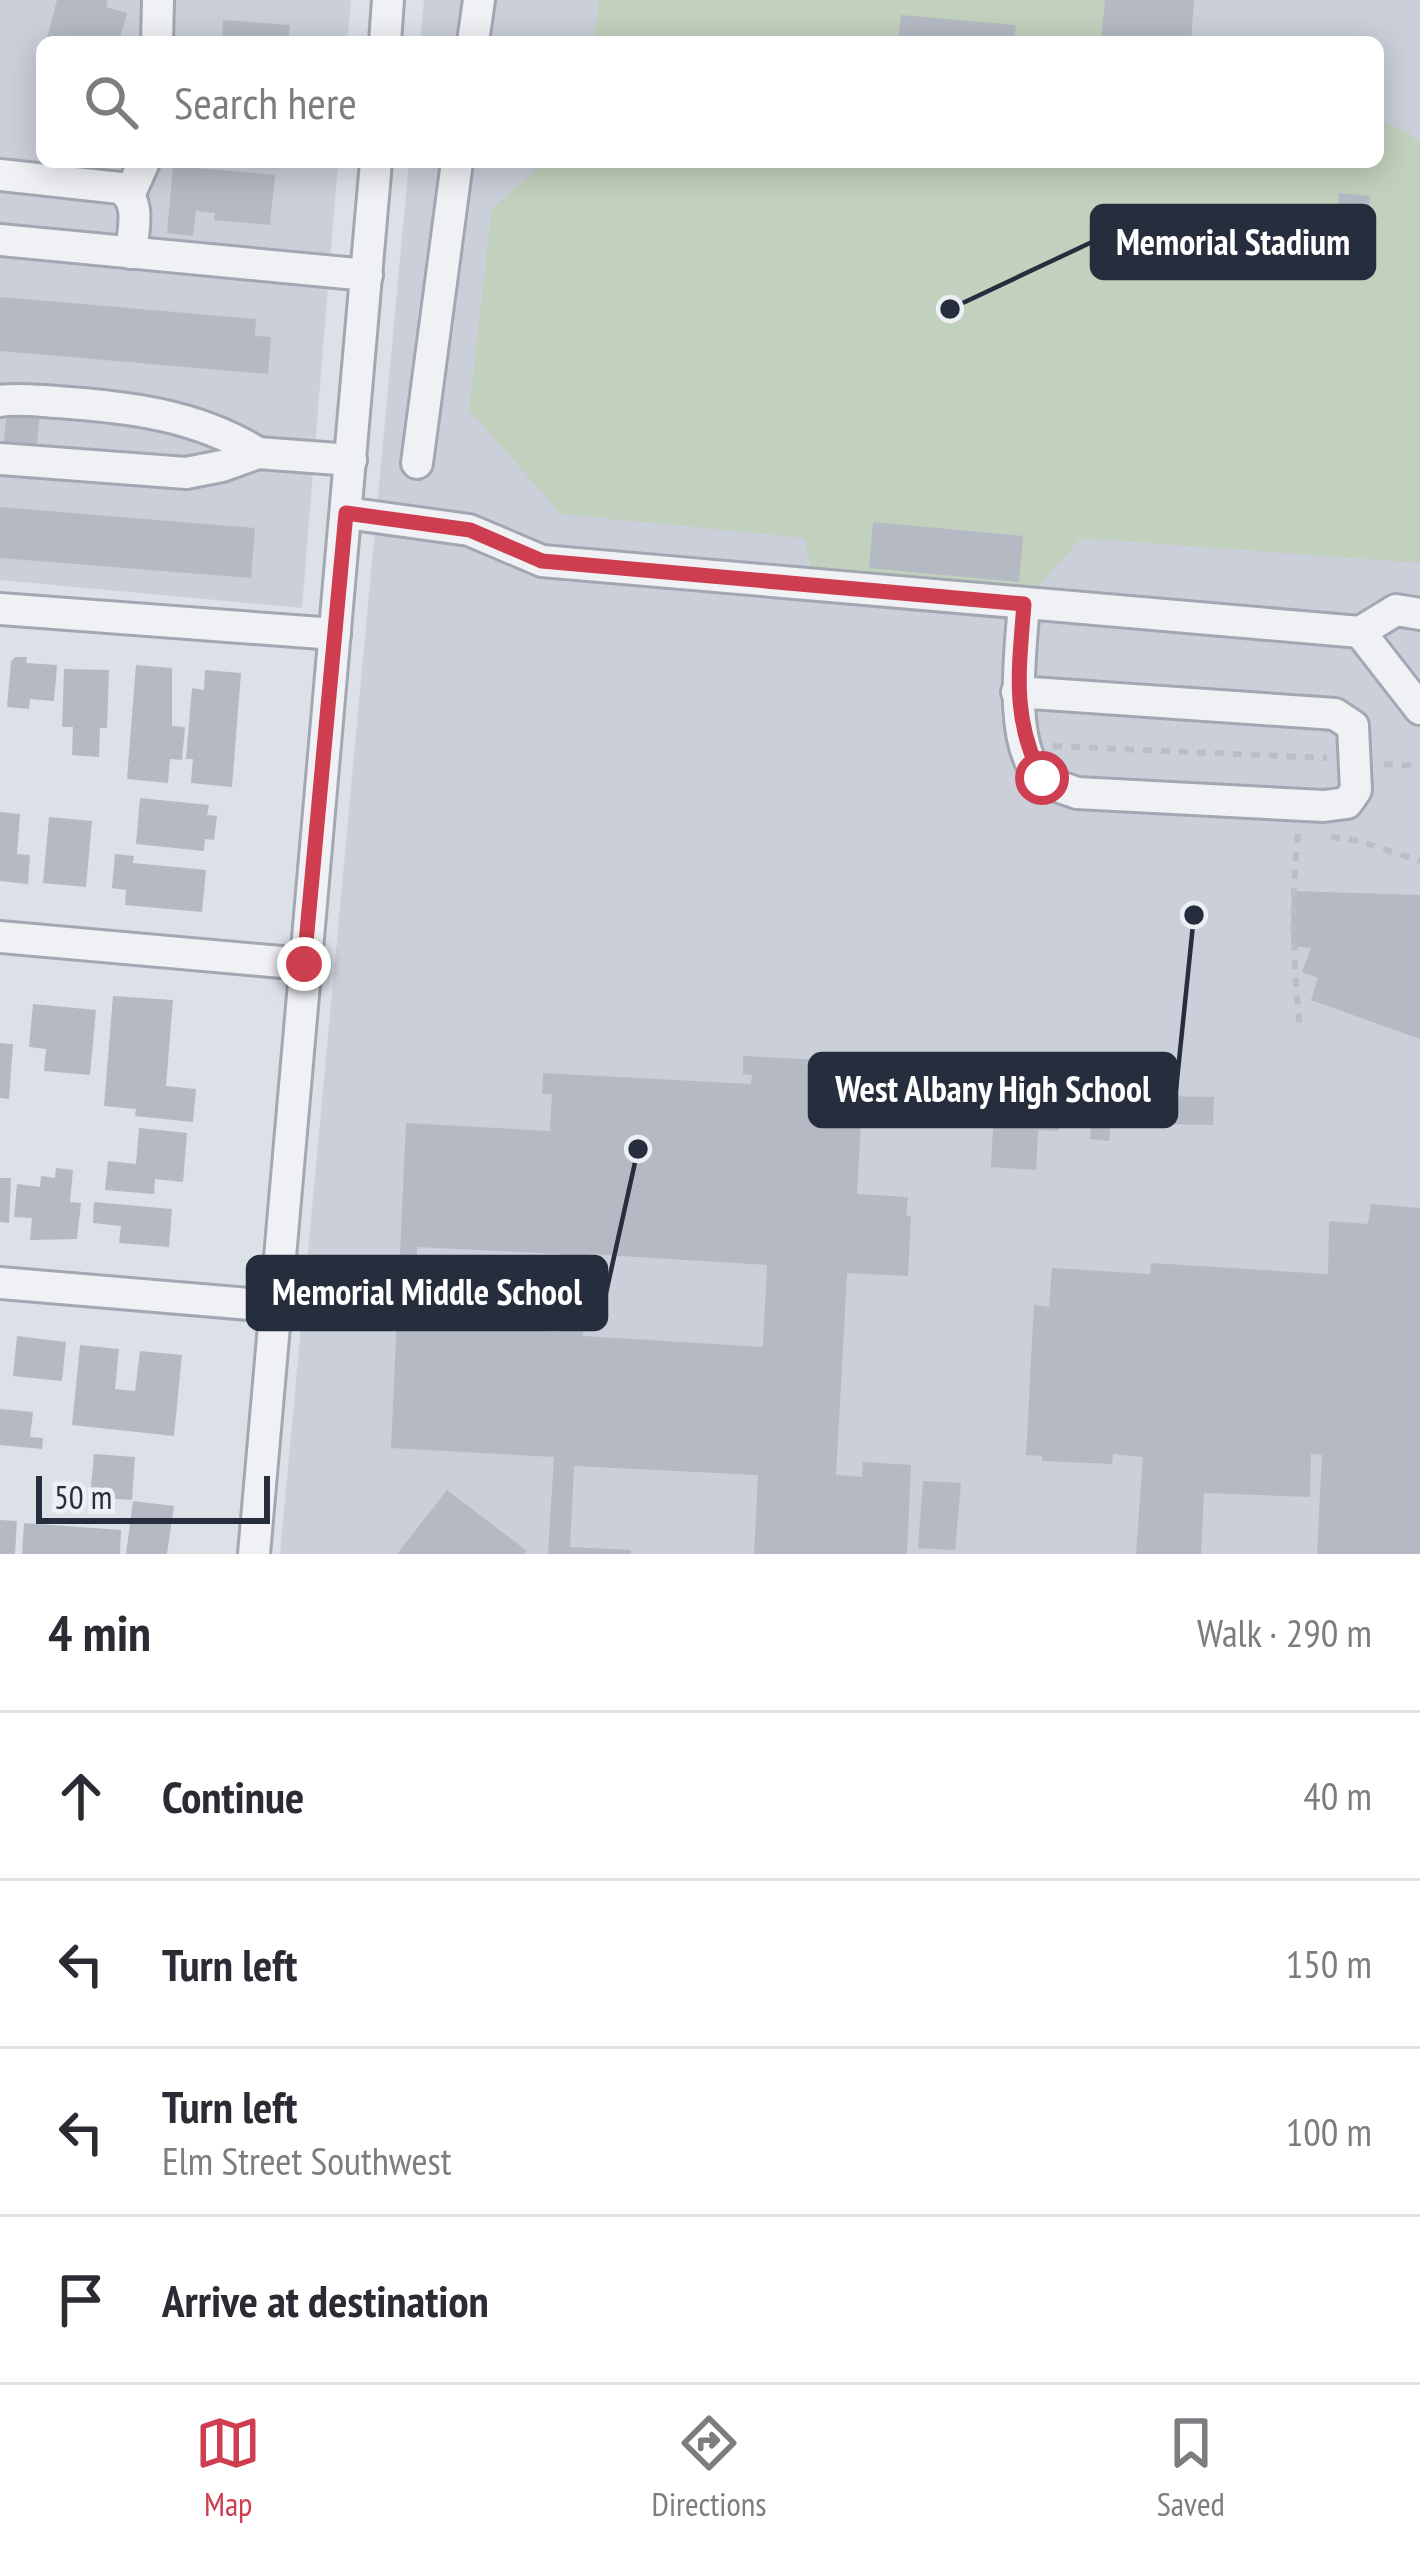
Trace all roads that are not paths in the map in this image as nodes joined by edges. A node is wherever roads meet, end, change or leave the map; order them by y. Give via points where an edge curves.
1 (158, 0) edge
2 (388, 0) edge
3 (479, 0) edge
4 (157, 36) edge
5 (385, 36) edge
6 (474, 36) edge
7 (141, 168) edge
8 (376, 168) edge
9 (457, 168) edge
10 (0, 176) edge
11 (130, 193) junction
12 (0, 240) edge
13 (131, 253) junction
14 (368, 275) junction
15 (0, 401) edge
16 (259, 453) junction
17 (0, 459) edge
18 (351, 460) junction
19 (417, 463) dead end
20 (346, 513) junction
21 (1024, 604) junction
22 (0, 609) edge
23 (1420, 614) edge
24 (1360, 632) junction
25 (335, 634) junction
26 (1017, 692) junction
27 (1420, 709) edge
28 (0, 938) edge
29 (304, 964) junction
30 (0, 1283) edge
31 (273, 1306) junction
32 (254, 1554) edge

1 - 4 street
2 - 5 street
3 - 6 street
7 - 11 street
8 - 14 street
9 - 19 street
10 - 11 street
11 - 13 street
12 - 13 street
13 - 14 street
14 - 18 street
15 - 16 street via 115,406 185,419
16 - 17 street via 186,473
16 - 18 street
18 - 20 street
20 - 21 street via 470,530 542,561
20 - 25 street
21 - 24 street
21 - 26 street
22 - 25 street
23 - 24 street via 1396,610
24 - 27 street
25 - 29 street
26 - 26 street via 1335,714 1353,726 1369,761 1347,803 1324,806 1077,794 1042,778 1025,745
28 - 29 street
29 - 31 street
30 - 31 street
31 - 32 street

